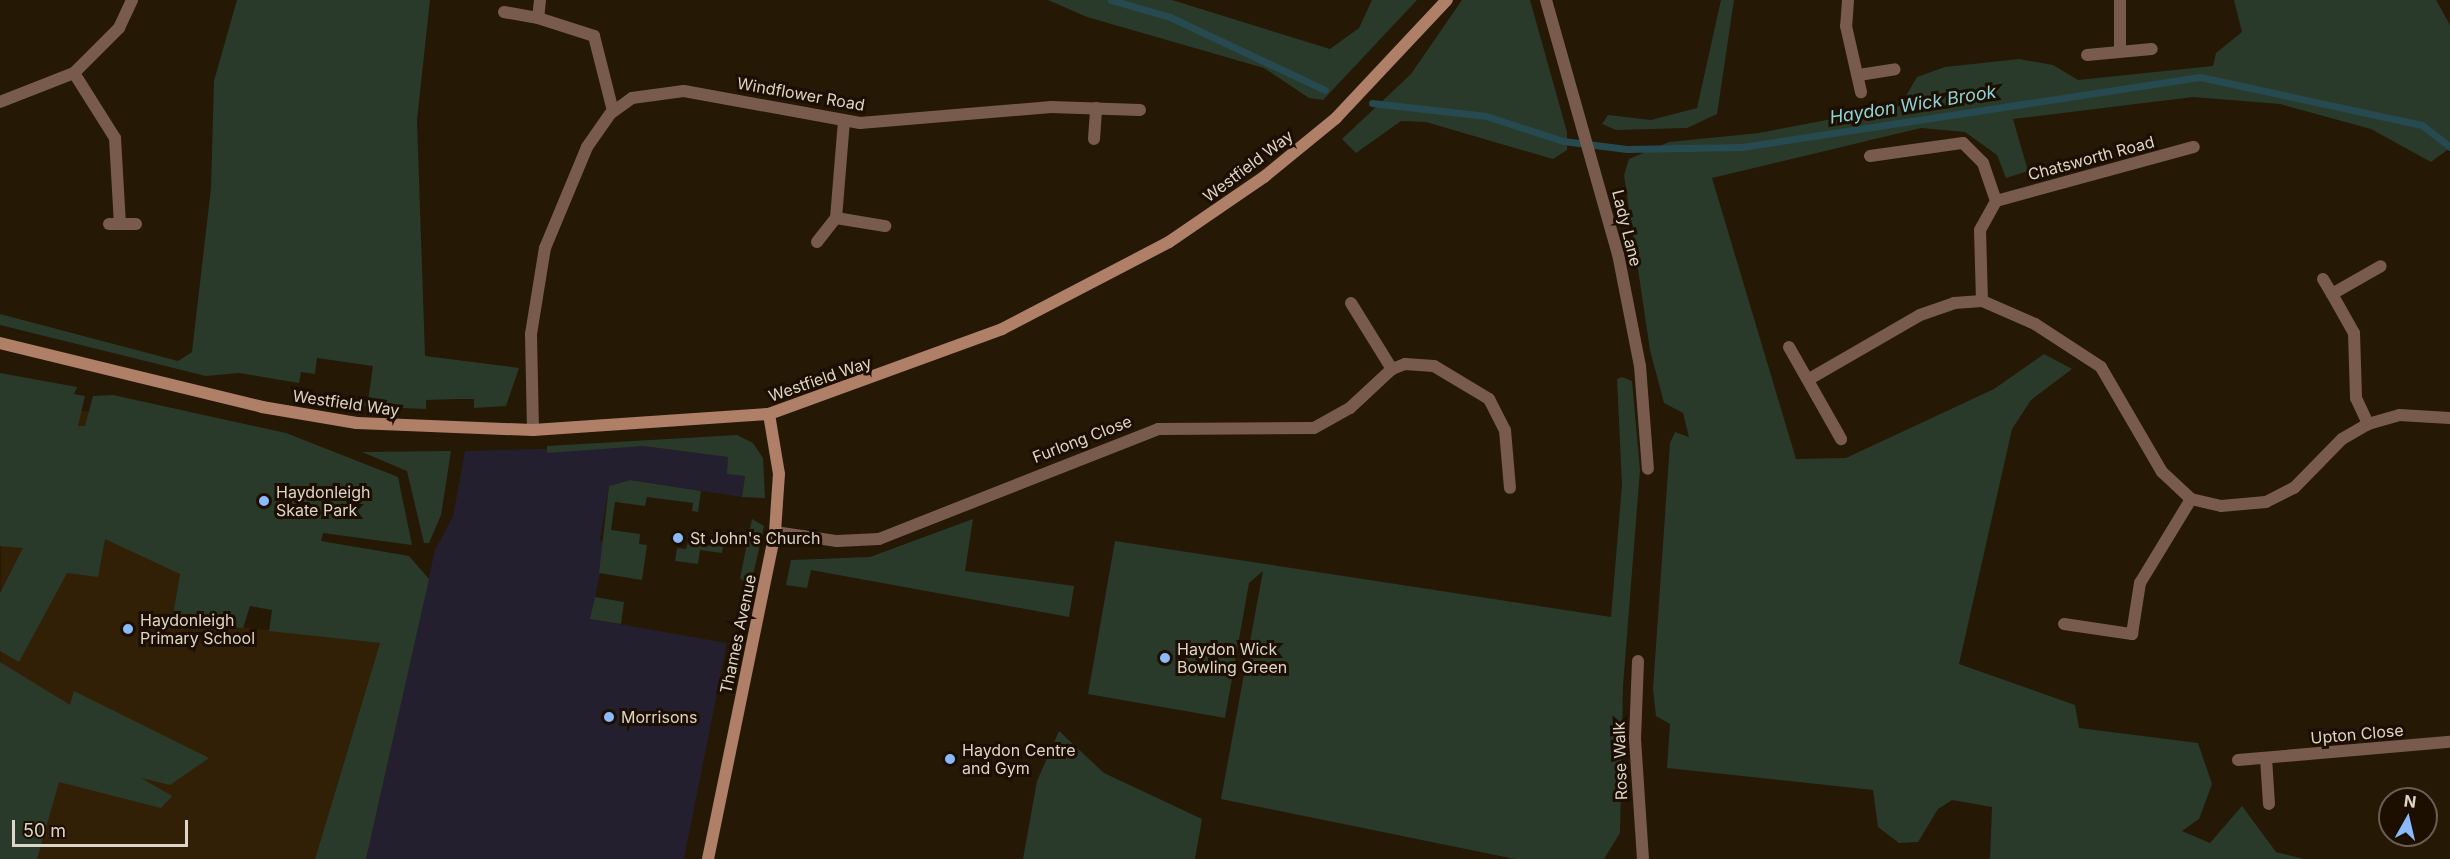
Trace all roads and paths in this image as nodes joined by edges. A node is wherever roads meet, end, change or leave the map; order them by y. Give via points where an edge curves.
1 (132, 0) edge
2 (540, 0) edge
3 (1447, 0) edge
4 (1546, 0) edge
5 (1848, 0) edge
6 (2120, 0) edge
7 (504, 12) dead end
8 (538, 18) junction
9 (2120, 48) junction
10 (2152, 49) dead end
11 (2087, 55) dead end
12 (1895, 69) dead end
13 (74, 73) junction
14 (1859, 75) junction
15 (1861, 92) dead end
16 (0, 102) edge
17 (1096, 108) junction
18 (1140, 110) dead end
19 (613, 111) junction
20 (844, 120) junction
21 (1094, 139) dead end
22 (2194, 147) dead end
23 (1870, 156) dead end
24 (1996, 201) junction
25 (836, 218) junction
26 (135, 224) dead end
27 (885, 226) dead end
28 (817, 242) dead end
29 (2381, 266) dead end
30 (2323, 279) dead end
31 (2332, 294) junction
32 (1982, 301) junction
33 (1351, 303) dead end
34 (0, 343) edge
35 (1789, 346) dead end
36 (18, 351) junction
37 (0, 352) edge
38 (1392, 369) junction
39 (1811, 378) junction
40 (770, 414) junction
41 (2450, 418) edge
42 (2367, 424) junction
43 (533, 430) junction
44 (1841, 439) dead end
45 (1648, 469) dead end
46 (1510, 488) dead end
47 (2191, 499) junction
48 (776, 532) junction
49 (2064, 624) dead end
50 (1638, 661) dead end
51 (2450, 742) edge
52 (2266, 758) junction
53 (2238, 760) dead end
54 (2269, 804) dead end
55 (708, 859) edge
56 (1643, 859) edge

1 - 13 street via 119,28
2 - 8 street
3 - 40 main road, Westfield Way via 1336,118 1198,224 1102,280 1002,329
4 - 45 street, Lady Lane via 1586,132 1639,358
5 - 14 street via 1846,26
6 - 9 street
7 - 8 street
8 - 19 street via 594,36
9 - 10 street
9 - 11 street
12 - 14 street
13 - 16 street
13 - 26 street via 115,138 114,224
14 - 15 street
17 - 18 street, Windflower Road
17 - 20 street, Windflower Road
17 - 21 street
19 - 20 street, Windflower Road via 646,93 672,90
19 - 43 street, Windflower Road via 572,176 543,257 531,334
20 - 25 street
22 - 24 street, Chatsworth Road
23 - 24 street via 1963,143 1983,163
24 - 32 street via 1980,230
25 - 27 street
25 - 28 street
29 - 31 street
30 - 31 street
31 - 42 street via 2354,333 2356,398
32 - 39 street via 1954,303 1920,315
32 - 47 street via 2036,324 2101,367 2162,472
33 - 38 street
34 - 36 main road, Westfield Way
35 - 39 street
36 - 37 main road, Westfield Way
36 - 43 main road, Westfield Way via 331,420 412,428
38 - 46 street via 1434,366 1489,399 1505,430
38 - 48 street, Furlong Close via 1350,408 1314,428 1158,429 879,539 837,541
39 - 44 street
40 - 43 main road, Westfield Way
40 - 48 main road, Thames Avenue via 779,474
41 - 42 street via 2399,415
42 - 47 street via 2342,439 2279,497 2238,506
47 - 49 street via 2140,583 2132,634
48 - 55 main road, Thames Avenue
50 - 56 street, Rose Walk via 1635,739
51 - 52 street, Upton Close
52 - 53 street, Upton Close
52 - 54 street

